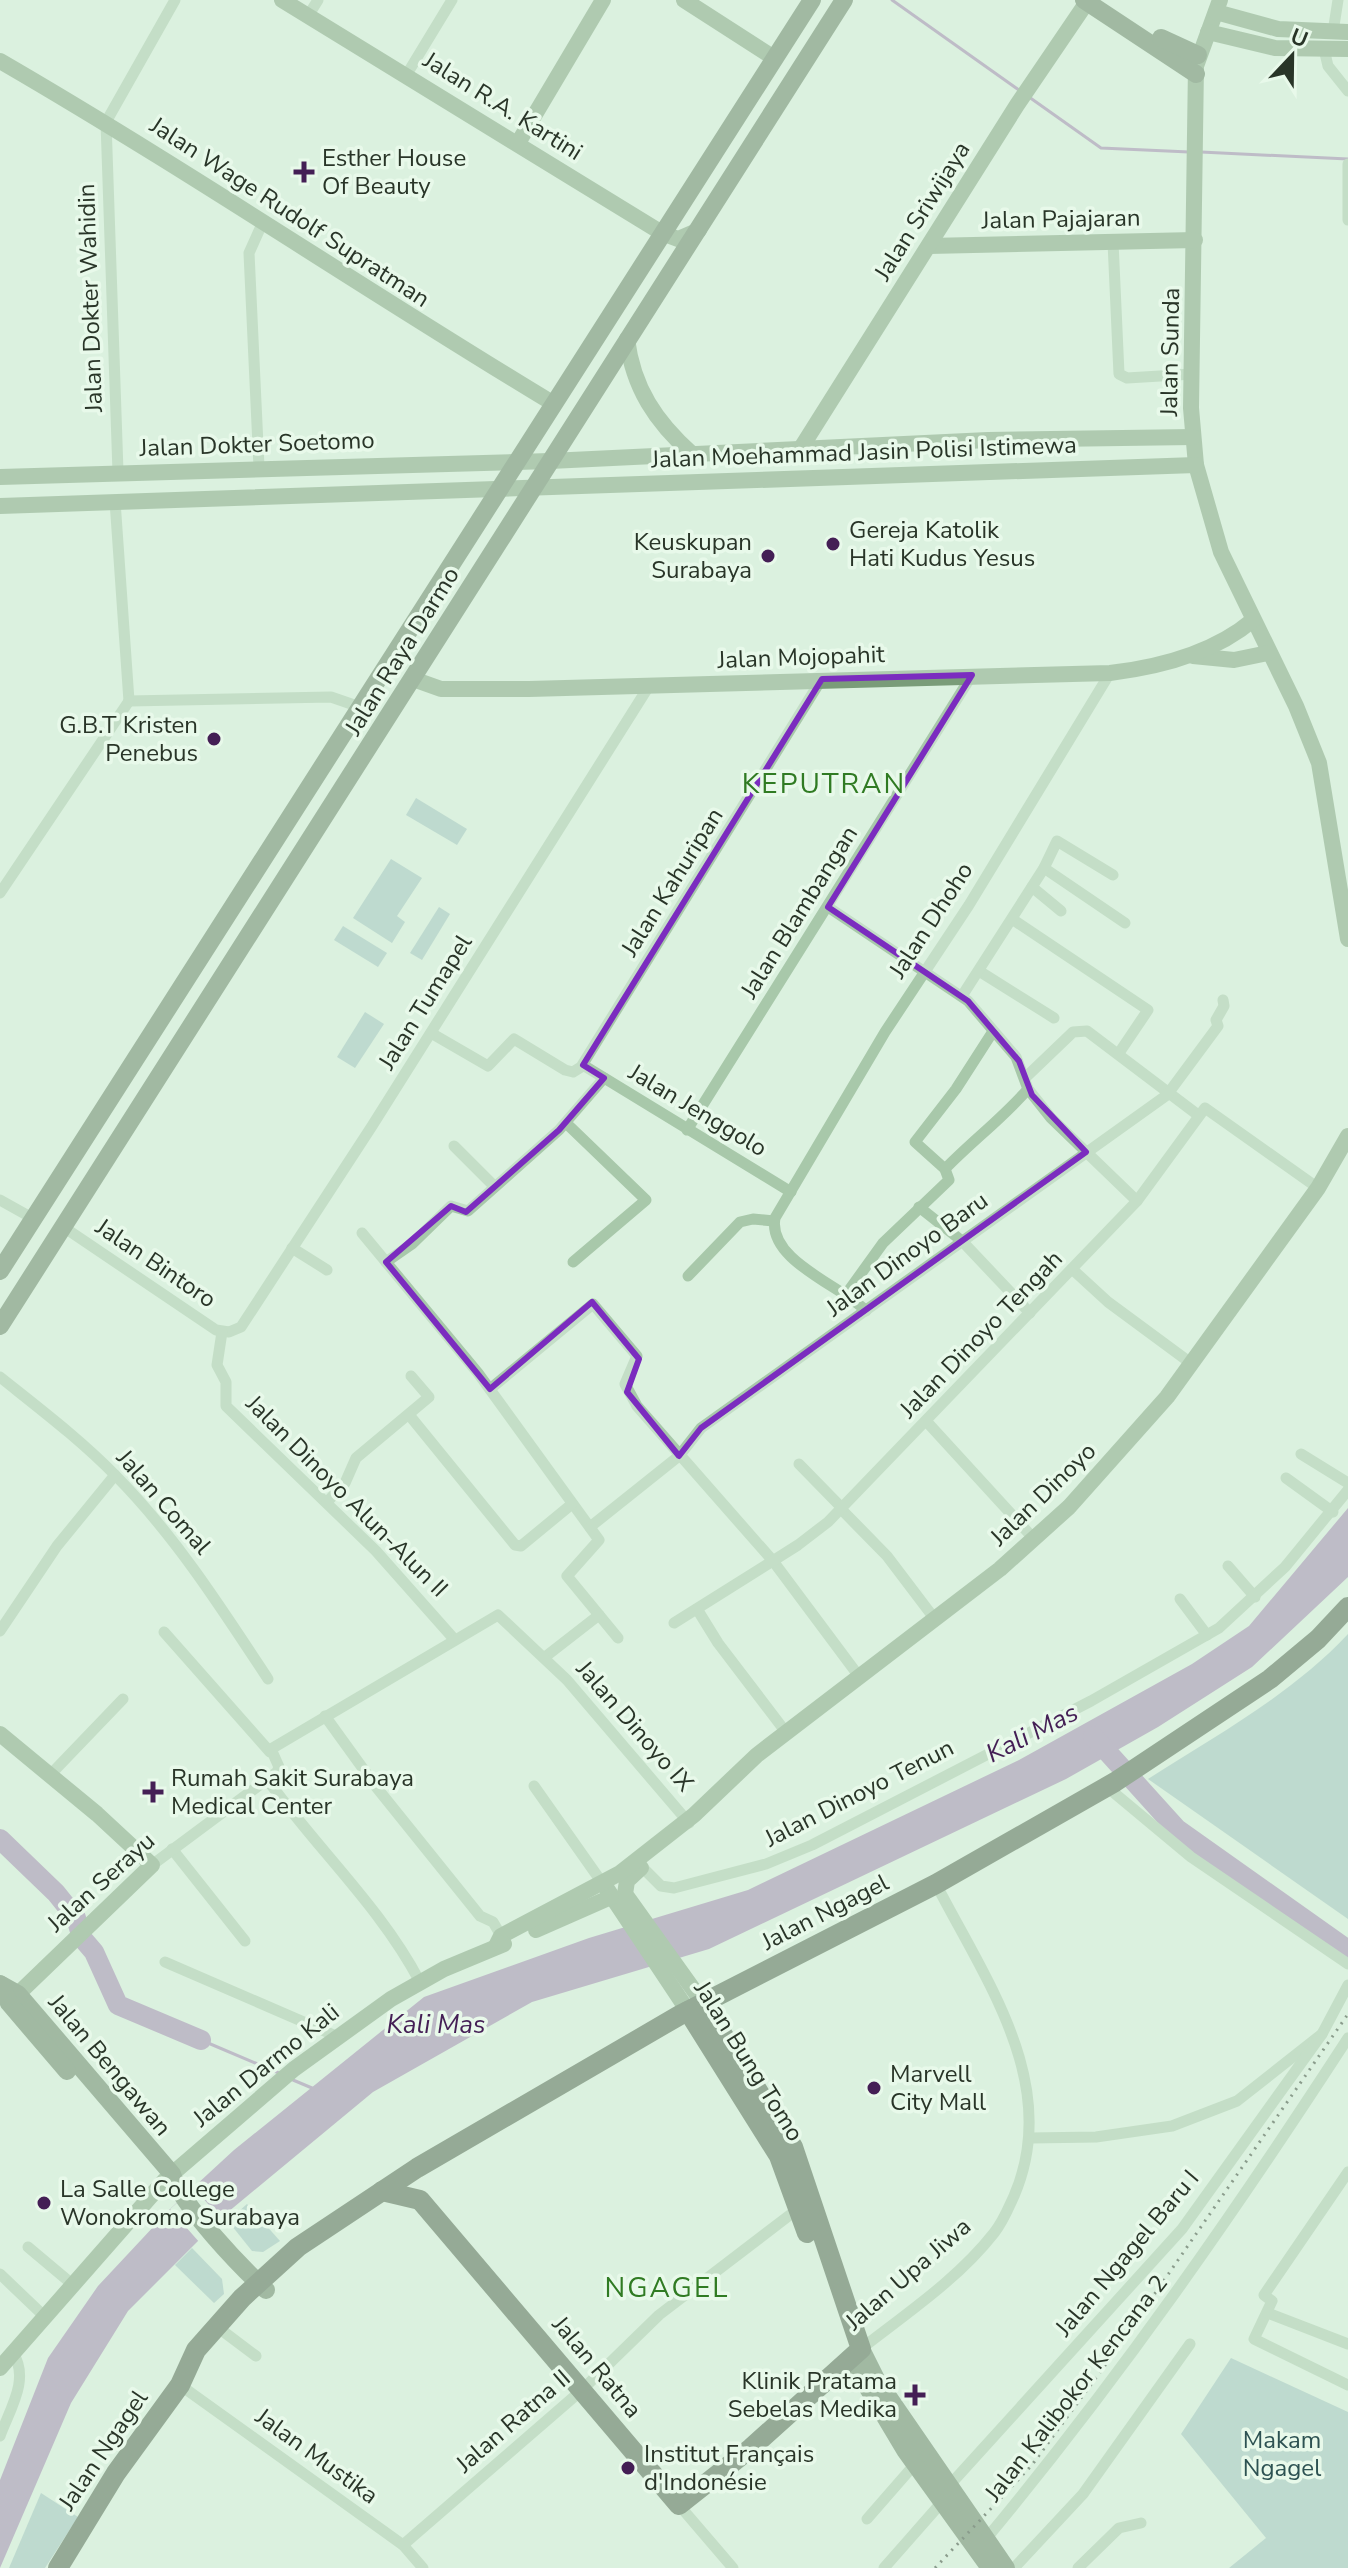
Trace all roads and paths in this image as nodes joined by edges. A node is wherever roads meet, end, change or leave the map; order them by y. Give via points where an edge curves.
1 (175, 0) edge
2 (282, 0) edge
3 (318, 0) edge
4 (452, 0) edge
5 (603, 0) edge
6 (684, 0) edge
7 (812, 0) edge
8 (844, 0) edge
9 (1338, 0) edge
10 (1092, 1) edge
11 (1218, 6) edge
12 (308, 16) junction
13 (1208, 32) junction
14 (1345, 39) edge
15 (1324, 49) junction
16 (774, 58) junction
17 (0, 61) edge
18 (1197, 65) junction
19 (407, 74) junction
20 (1348, 91) edge
21 (106, 122) junction
22 (518, 143) junction
23 (1348, 164) edge
24 (1346, 186) edge
25 (1348, 220) edge
26 (262, 224) junction
27 (699, 230) junction
28 (662, 233) junction
29 (1195, 240) junction
30 (1113, 242) junction
31 (929, 246) junction
32 (627, 339) junction
33 (1193, 374) junction
34 (554, 404) junction
35 (1193, 437) junction
36 (945, 442) junction
37 (913, 443) junction
38 (801, 448) junction
39 (692, 454) junction
40 (550, 461) junction
41 (515, 462) junction
42 (1196, 465) junction
43 (259, 467) junction
44 (118, 472) junction
45 (946, 473) junction
46 (919, 474) junction
47 (0, 477) edge
48 (534, 488) junction
49 (498, 489) junction
50 (115, 501) junction
51 (0, 506) edge
52 (1253, 620) junction
53 (1268, 653) junction
54 (1191, 656) junction
55 (1110, 673) junction
56 (972, 675) junction
57 (413, 679) junction
58 (822, 679) junction
59 (649, 686) junction
60 (129, 701) junction
61 (360, 707) junction
62 (1044, 868) junction
63 (1113, 875) dead end
64 (1032, 887) junction
65 (0, 893) edge
66 (828, 907) junction
67 (1061, 911) dead end
68 (1012, 919) junction
69 (1125, 923) dead end
70 (1348, 939) edge
71 (197, 963) junction
72 (979, 971) junction
73 (925, 972) junction
74 (220, 978) junction
75 (178, 991) junction
76 (962, 996) junction
77 (1223, 1000) dead end
78 (202, 1003) junction
79 (1054, 1018) dead end
80 (431, 1033) junction
81 (992, 1033) junction
82 (1119, 1053) junction
83 (583, 1065) junction
84 (604, 1078) junction
85 (1026, 1084) junction
86 (1167, 1095) junction
87 (1198, 1115) junction
88 (566, 1123) junction
89 (687, 1130) junction
90 (1348, 1137) edge
91 (454, 1146) dead end
92 (1086, 1152) junction
93 (945, 1169) junction
94 (494, 1186) junction
95 (1318, 1188) junction
96 (791, 1192) junction
97 (0, 1200) edge
98 (1137, 1201) junction
99 (919, 1207) junction
100 (34, 1219) junction
101 (774, 1221) junction
102 (62, 1226) junction
103 (362, 1233) dead end
104 (962, 1241) junction
105 (292, 1248) junction
106 (386, 1262) junction
107 (573, 1262) dead end
108 (1072, 1269) junction
109 (327, 1270) dead end
110 (0, 1271) edge
111 (688, 1276) dead end
112 (847, 1293) junction
113 (866, 1311) junction
114 (1030, 1313) junction
115 (0, 1326) edge
116 (226, 1332) junction
117 (1192, 1364) junction
118 (411, 1376) dead end
119 (0, 1377) edge
120 (490, 1389) junction
121 (410, 1416) junction
122 (927, 1422) junction
123 (1301, 1454) dead end
124 (679, 1456) junction
125 (799, 1464) dead end
126 (115, 1475) junction
127 (1286, 1478) dead end
128 (1348, 1483) edge
129 (1348, 1490) edge
130 (570, 1500) junction
131 (327, 1502) junction
132 (842, 1508) junction
133 (1333, 1512) junction
134 (590, 1527) junction
135 (1034, 1539) junction
136 (773, 1561) junction
137 (1228, 1566) dead end
138 (1255, 1597) junction
139 (1180, 1599) dead end
140 (1348, 1607) edge
141 (697, 1609) junction
142 (599, 1615) junction
143 (934, 1618) junction
144 (674, 1623) dead end
145 (0, 1631) edge
146 (164, 1632) dead end
147 (1207, 1635) junction
148 (618, 1638) dead end
149 (454, 1639) junction
150 (545, 1657) junction
151 (858, 1675) junction
152 (268, 1679) dead end
153 (123, 1699) dead end
154 (325, 1716) junction
155 (785, 1731) junction
156 (0, 1734) edge
157 (270, 1752) junction
158 (51, 1774) junction
159 (267, 1779) junction
160 (1111, 1785) junction
161 (534, 1786) dead end
162 (690, 1819) junction
163 (172, 1849) junction
164 (152, 1865) junction
165 (642, 1867) junction
166 (936, 1884) junction
167 (615, 1897) junction
168 (245, 1941) dead end
169 (501, 1941) junction
170 (165, 1962) dead end
171 (1348, 1964) edge
172 (420, 1982) junction
173 (0, 1984) edge
174 (1348, 1985) edge
175 (9, 2003) edge
176 (695, 2007) junction
177 (1322, 2034) junction
178 (336, 2036) junction
179 (1348, 2038) edge
180 (1031, 2138) junction
181 (417, 2168) junction
182 (1348, 2172) edge
183 (174, 2184) junction
184 (382, 2191) junction
185 (420, 2200) junction
186 (799, 2208) junction
187 (28, 2247) dead end
188 (0, 2274) edge
189 (72, 2284) junction
190 (262, 2286) junction
191 (1268, 2313) junction
192 (44, 2316) junction
193 (224, 2332) junction
194 (1190, 2344) dead end
195 (1348, 2344) edge
196 (13, 2353) junction
197 (855, 2354) junction
198 (256, 2356) dead end
199 (193, 2362) junction
200 (0, 2368) edge
201 (180, 2385) junction
202 (1348, 2385) edge
203 (583, 2389) junction
204 (0, 2436) edge
205 (915, 2464) junction
206 (945, 2495) junction
207 (679, 2505) junction
208 (867, 2519) dead end
209 (1141, 2523) dead end
210 (986, 2539) junction
211 (403, 2545) junction
212 (58, 2568) edge
213 (423, 2568) edge
214 (733, 2568) edge
215 (884, 2568) edge
216 (990, 2568) edge
217 (1006, 2568) edge
218 (1014, 2568) edge
219 (1078, 2568) edge

1 - 21 street
2 - 12 main road, Jalan R.A. Kartini
3 - 12 street
4 - 19 street
5 - 22 main road
6 - 16 main road
7 - 16 main road, Jalan Raya Darmo
8 - 27 main road, Jalan Raya Darmo
9 - 14 street
10 - 18 main road
10 - 31 main road, Jalan Sriwijaya via 1032,82
11 - 13 main road
11 - 14 main road via 1278,29
12 - 19 main road, Jalan R.A. Kartini
13 - 15 main road via 1275,48
13 - 18 main road
14 - 15 main road
15 - 20 street via 1328,66
16 - 28 main road, Jalan Raya Darmo
17 - 21 main road, Jalan Wage Rudolf Supratman
18 - 29 main road, Jalan Sunda
19 - 22 main road, Jalan R.A. Kartini
21 - 26 main road, Jalan Wage Rudolf Supratman
21 - 44 street, Jalan Dokter Wahidin
22 - 28 main road, Jalan R.A. Kartini
23 - 24 street
24 - 25 street
26 - 34 main road, Jalan Wage Rudolf Supratman
26 - 43 street via 249,253
27 - 28 main road via 678,239
27 - 32 main road, Jalan Raya Darmo
28 - 34 main road, Jalan Raya Darmo
29 - 30 main road, Jalan Pajajaran
29 - 33 main road, Jalan Sunda
30 - 31 main road, Jalan Pajajaran
30 - 33 street via 1119,374
31 - 38 main road, Jalan Sriwijaya
32 - 39 main road via 644,399
32 - 40 main road, Jalan Raya Darmo
33 - 35 main road, Jalan Sunda
34 - 41 main road, Jalan Raya Darmo
35 - 36 main road, Jalan Moehammad Jasin Polisi Istimewa
35 - 42 main road, Jalan Sunda
36 - 37 main road, Jalan Moehammad Jasin Polisi Istimewa
36 - 45 main road via 940,455
37 - 38 main road, Jalan Moehammad Jasin Polisi Istimewa
37 - 46 main road via 923,460
38 - 39 main road, Jalan Moehammad Jasin Polisi Istimewa
39 - 40 main road, Jalan Moehammad Jasin Polisi Istimewa
40 - 41 main road, Jalan Moehammad Jasin Polisi Istimewa
40 - 48 main road, Jalan Raya Darmo
41 - 43 main road, Jalan Dokter Soetomo
41 - 49 main road, Jalan Raya Darmo
42 - 45 main road, Jalan Moehammad Jasin Polisi Istimewa
42 - 52 main road, Jalan Sunda via 1210,523
43 - 44 main road, Jalan Dokter Soetomo
44 - 47 main road, Jalan Dokter Soetomo
45 - 46 main road, Jalan Moehammad Jasin Polisi Istimewa
46 - 48 main road, Jalan Moehammad Jasin Polisi Istimewa
48 - 49 main road, Jalan Moehammad Jasin Polisi Istimewa
48 - 57 main road, Jalan Raya Darmo
49 - 50 main road
49 - 61 main road, Jalan Raya Darmo
50 - 51 main road
50 - 60 street
52 - 53 main road, Jalan Sunda
52 - 54 main road, Jalan Mojopahit
53 - 54 main road, Jalan Mojopahit via 1234,660
53 - 70 main road via 1319,763
54 - 55 main road, Jalan Mojopahit
55 - 56 main road, Jalan Mojopahit
55 - 73 street, Jalan Dhoho
56 - 58 main road, Jalan Mojopahit
56 - 66 street, Jalan Blambangan
57 - 59 main road, Jalan Mojopahit via 441,689
57 - 74 main road, Jalan Raya Darmo
58 - 59 main road, Jalan Mojopahit
58 - 83 street, Jalan Kahuripan
59 - 80 street, Jalan Tumapel
60 - 61 street via 331,697
60 - 65 street
61 - 71 main road, Jalan Raya Darmo
62 - 63 street via 1057,841
62 - 64 street
62 - 69 street
64 - 67 street
64 - 68 street
66 - 73 street
66 - 89 street, Jalan Blambangan
68 - 72 street
68 - 82 street via 1148,1010
71 - 74 main road via 203,975
71 - 75 main road, Jalan Raya Darmo
72 - 76 street
72 - 79 street
73 - 76 street
73 - 96 street, Jalan Dhoho
74 - 78 main road, Jalan Raya Darmo
75 - 78 main road via 194,987 202,993
75 - 100 main road, Jalan Raya Darmo
76 - 81 street
77 - 86 street, Jalan Dinoyo Baru via 1218,1026
78 - 102 main road, Jalan Raya Darmo
80 - 83 street via 488,1066 514,1039 568,1071
80 - 105 street, Jalan Tumapel
81 - 85 street via 1016,1057
81 - 93 street via 916,1141
82 - 85 street via 1092,1032 1076,1030
82 - 86 street
83 - 84 street, Jalan Jenggolo
84 - 88 street
84 - 89 street, Jalan Jenggolo
85 - 92 street
85 - 93 street via 1007,1114
86 - 87 street
86 - 92 street, Jalan Dinoyo Baru
87 - 95 street via 1210,1109
87 - 98 street, Jalan Dinoyo Tengah
88 - 94 street
88 - 107 street via 646,1200
89 - 96 street, Jalan Jenggolo
90 - 95 main road, Jalan Dinoyo
91 - 94 street
92 - 98 street
92 - 104 street, Jalan Dinoyo Baru
93 - 99 street via 949,1180
94 - 106 street via 465,1213 451,1206
95 - 117 main road, Jalan Dinoyo
96 - 101 street, Jalan Dhoho
97 - 100 street
98 - 108 street, Jalan Dinoyo Tengah
99 - 104 street
99 - 112 street via 883,1243
100 - 110 main road, Jalan Raya Darmo
101 - 111 street via 740,1222
101 - 112 street via 798,1263
102 - 115 main road, Jalan Raya Darmo
102 - 116 street, Jalan Bintoro
103 - 106 street
104 - 113 street, Jalan Dinoyo Baru
104 - 114 street
105 - 109 street
105 - 116 street, Jalan Tumapel via 250,1317
106 - 120 street
108 - 114 street, Jalan Dinoyo Tengah
108 - 117 street
112 - 113 street
113 - 124 street, Jalan Dinoyo Baru via 701,1428
114 - 122 street, Jalan Dinoyo Tengah
116 - 131 street, Jalan Dinoyo Alun-Alun II via 217,1365 226,1382 226,1406
117 - 135 main road, Jalan Dinoyo via 1131,1440
118 - 121 street via 429,1395
119 - 126 street, Jalan Comal
120 - 124 street via 594,1305 637,1356 625,1384 627,1392
120 - 130 street
121 - 130 street via 515,1545 521,1546
121 - 131 street via 356,1458 343,1486
122 - 132 street, Jalan Dinoyo Tengah
122 - 135 street
123 - 128 street
124 - 134 street, Jalan Dinoyo Baru
124 - 136 street
125 - 132 street
126 - 145 street via 57,1546
126 - 152 street, Jalan Comal via 168,1534
127 - 133 street
129 - 133 street, Jalan Dinoyo Tenun
130 - 134 street
131 - 149 street, Jalan Dinoyo Alun-Alun II
132 - 136 street, Jalan Dinoyo Tengah
132 - 143 street
133 - 138 street, Jalan Dinoyo Tenun
134 - 142 street via 599,1540 567,1576
135 - 143 main road, Jalan Dinoyo
136 - 141 street, Jalan Dinoyo Tengah
136 - 151 street
137 - 138 street
138 - 147 street, Jalan Dinoyo Tenun
139 - 147 street
140 - 160 highway, Jalan Ngagel via 1270,1679
141 - 144 street, Jalan Dinoyo Tengah
141 - 155 street
142 - 148 street
142 - 150 street
143 - 151 main road, Jalan Dinoyo
146 - 157 street
147 - 165 street, Jalan Dinoyo Tenun via 1091,1701 789,1855 681,1887 661,1886
149 - 150 street, Jalan Dinoyo IX via 498,1615
149 - 154 street
150 - 162 street, Jalan Dinoyo IX
151 - 155 main road, Jalan Dinoyo
153 - 158 street
154 - 157 street
154 - 169 street via 480,1916 493,1922
155 - 162 main road, Jalan Dinoyo
156 - 158 main road
157 - 159 street, Jalan Serayu via 279,1767
158 - 164 main road
159 - 163 street, Jalan Serayu
159 - 172 street via 344,1873
160 - 166 highway, Jalan Ngagel
160 - 171 street via 1191,1857
161 - 167 street
162 - 165 main road, Jalan Dinoyo
162 - 167 main road, Jalan Dinoyo
163 - 164 street, Jalan Serayu
163 - 168 street
164 - 175 main road, Jalan Serayu
165 - 167 main road, Jalan Dinoyo
166 - 176 highway, Jalan Ngagel
166 - 180 street, Jalan Upa Jiwa via 1019,2051
167 - 169 main road, Jalan Darmo Kali
167 - 176 main road, Jalan Bung Tomo
169 - 172 main road, Jalan Darmo Kali
170 - 178 street
172 - 178 main road, Jalan Darmo Kali
173 - 175 main road, Jalan Bengawan
174 - 177 street, Jalan Ngagel Baru I
175 - 183 main road, Jalan Bengawan
176 - 181 highway, Jalan Ngagel
176 - 186 highway, Jalan Bung Tomo via 779,2156
176 - 197 highway, Jalan Bung Tomo via 793,2147
177 - 180 street via 1243,2098 1191,2120 1096,2137
177 - 206 street, Jalan Ngagel Baru I via 1182,2229
178 - 183 main road, Jalan Darmo Kali
179 - 210 street, Jalan Kalibokor Kencana 2 via 1200,2263
180 - 197 street, Jalan Upa Jiwa via 1020,2181 993,2235 950,2278
181 - 184 highway, Jalan Ngagel
181 - 185 highway
182 - 191 street via 1264,2296 1272,2301
183 - 189 main road, Jalan Darmo Kali
183 - 190 main road, Jalan Bengawan
184 - 185 highway
184 - 190 highway, Jalan Ngagel via 308,2241
185 - 203 highway, Jalan Ratna
186 - 197 highway, Jalan Bung Tomo
186 - 203 street, Jalan Ratna II via 659,2315
187 - 189 street
188 - 192 street
189 - 192 main road, Jalan Darmo Kali
190 - 193 highway, Jalan Ngagel
190 - 199 highway, Jalan Ngagel via 196,2350
191 - 195 street
191 - 202 street via 1255,2341
192 - 196 main road, Jalan Darmo Kali
193 - 198 street
193 - 199 highway, Jalan Ngagel
194 - 218 street via 1083,2494
196 - 200 main road, Jalan Darmo Kali
196 - 204 street via 21,2377
197 - 205 main road, Jalan Bung Tomo
197 - 206 main road, Jalan Bung Tomo via 876,2379
197 - 207 highway, Jalan Upa Jiwa
199 - 201 highway, Jalan Ngagel
201 - 211 street, Jalan Mustika
201 - 212 highway, Jalan Ngagel via 116,2473
203 - 207 highway, Jalan Ratna
203 - 211 street, Jalan Ratna II
205 - 206 main road, Jalan Bung Tomo
205 - 208 street
206 - 210 main road, Jalan Bung Tomo
206 - 215 street, Jalan Ngagel Baru I
206 - 216 main road, Jalan Bung Tomo
207 - 214 street, Jalan Ratna
209 - 219 street via 1119,2528
210 - 217 main road, Jalan Bung Tomo
211 - 213 street, Jalan Mustika

